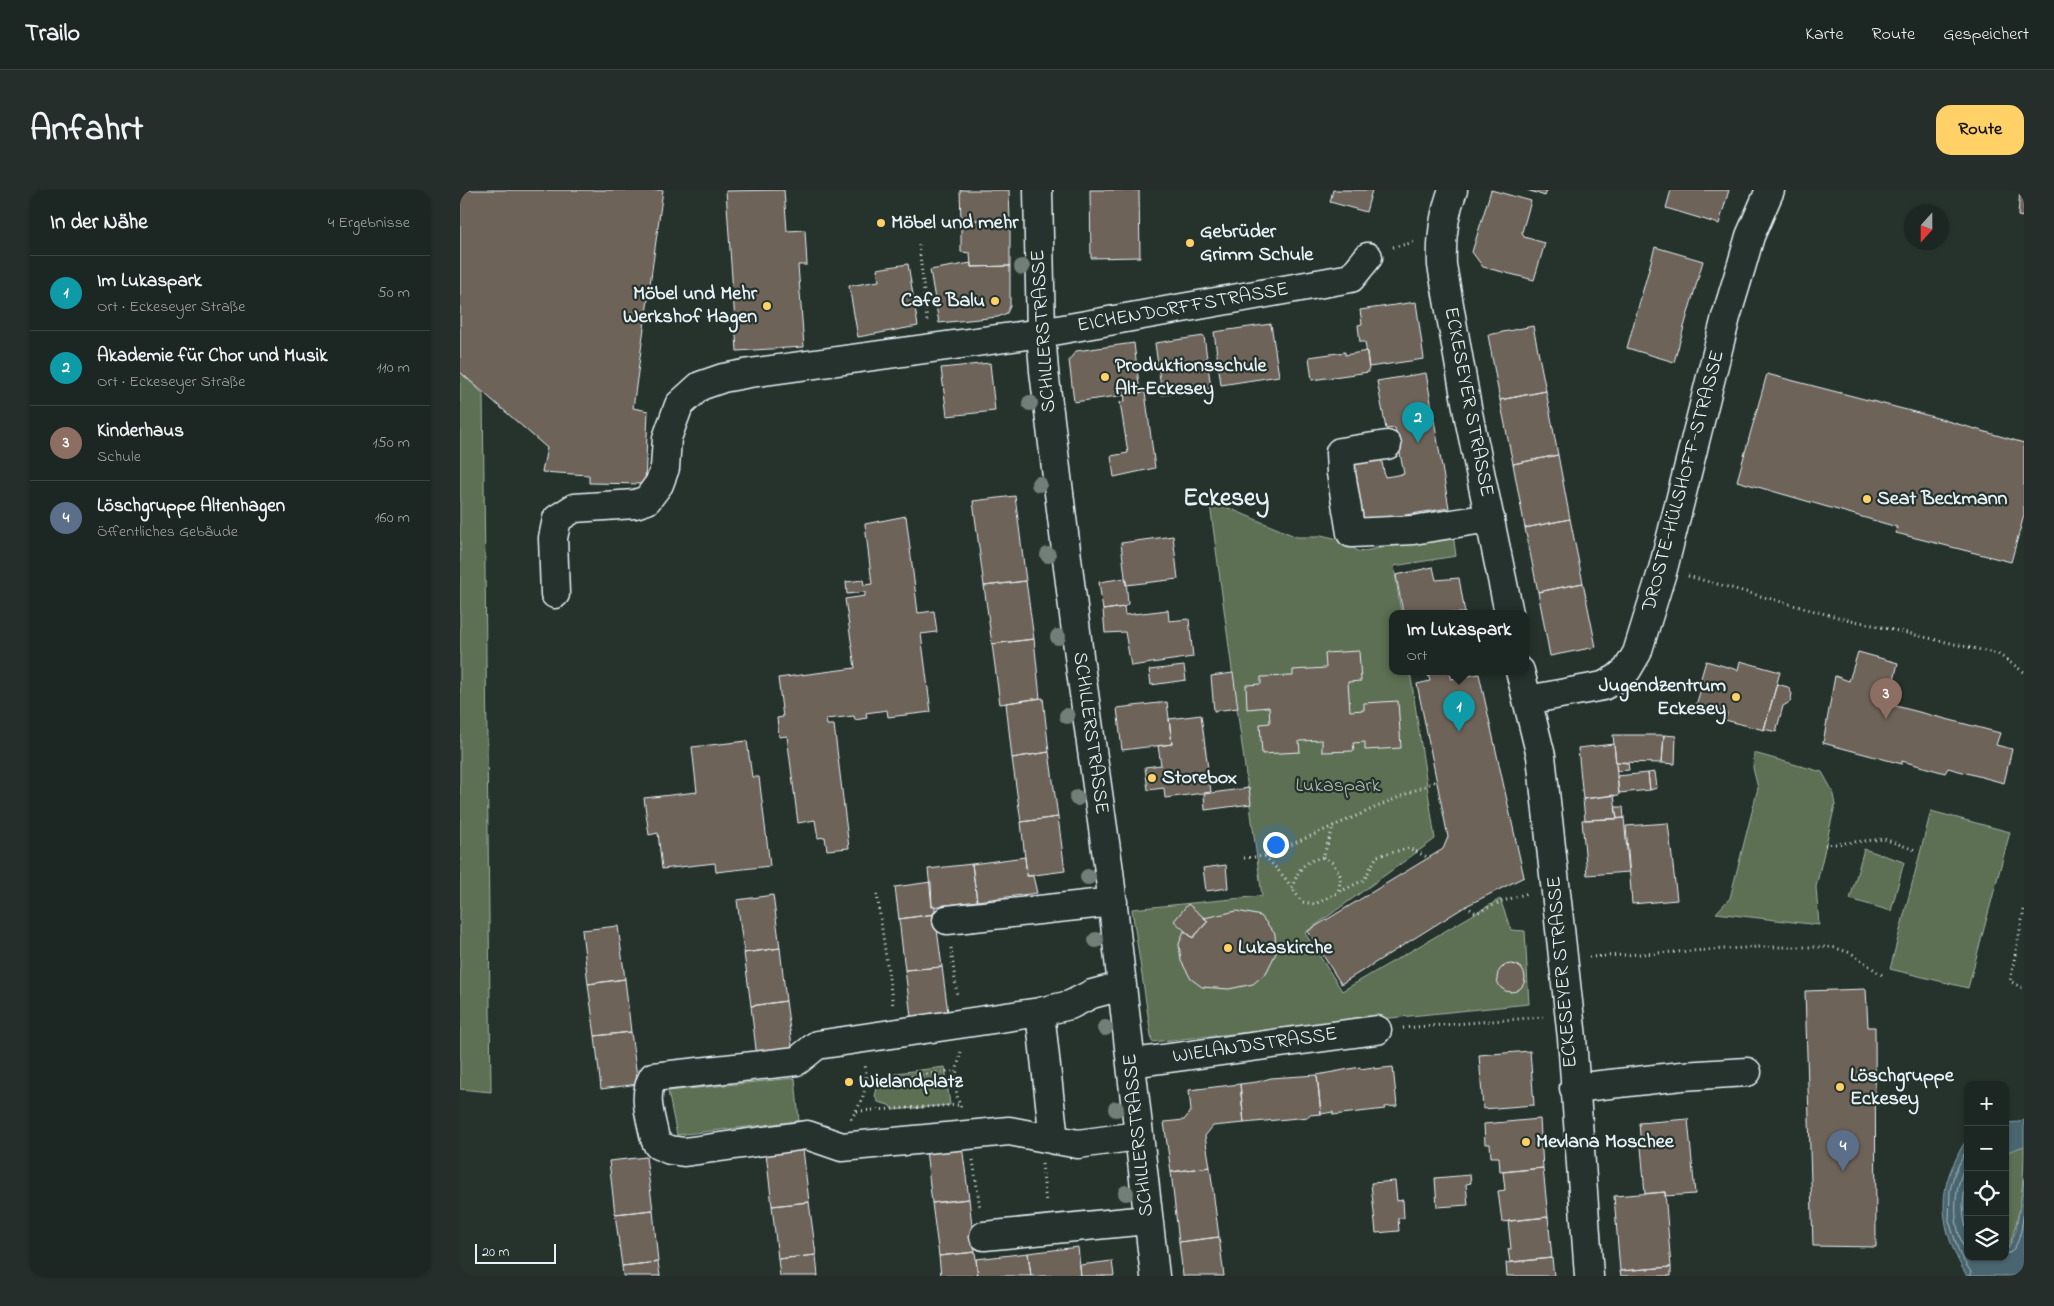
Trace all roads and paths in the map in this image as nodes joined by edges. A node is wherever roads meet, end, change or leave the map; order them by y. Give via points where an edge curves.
1 (1038, 190) edge
2 (1453, 190) edge
3 (1770, 190) edge
4 (919, 244) dead end
5 (1441, 244) junction
6 (1368, 257) joint
7 (1040, 333) junction
8 (930, 348) junction
9 (1387, 445) dead end
10 (1490, 518) junction
11 (1663, 570) junction
12 (555, 594) dead end
13 (1508, 610) edge
14 (2024, 672) edge
15 (1521, 675) edge
16 (1528, 700) junction
17 (1436, 781) dead end
18 (1334, 824) junction
19 (1825, 844) dead end
20 (1915, 850) dead end
21 (1265, 856) junction
22 (1324, 857) junction
23 (1427, 857) dead end
24 (1244, 858) dead end
25 (1555, 885) junction
26 (1292, 888) junction
27 (1338, 893) junction
28 (877, 894) dead end
29 (1113, 902) junction
30 (1466, 906) dead end
31 (2024, 910) edge
32 (947, 920) dead end
33 (1564, 959) junction
34 (1882, 975) dead end
35 (1122, 986) junction
36 (2024, 989) edge
37 (1040, 1012) junction
38 (1569, 1015) junction
39 (1377, 1030) joint
40 (897, 1034) junction
41 (863, 1039) junction
42 (1132, 1063) junction
43 (956, 1070) dead end
44 (1747, 1072) dead end
45 (867, 1078) junction
46 (1574, 1088) junction
47 (959, 1105) dead end
48 (857, 1111) junction
49 (970, 1135) junction
50 (1138, 1136) junction
51 (1047, 1138) junction
52 (842, 1147) junction
53 (1147, 1220) junction
54 (1048, 1230) junction
55 (984, 1236) joint
56 (1155, 1276) edge
57 (1589, 1276) edge

1 - 7 street, SCHILLERSTRASSE
2 - 5 street, ECKESEYER STRASSE via 1445,210
3 - 11 street, DROSTE-HÜLSHOFF-STRASSE via 1750,236 1726,318
4 - 8 path
5 - 6 path via 1414,242
5 - 10 street, ECKESEYER STRASSE via 1442,265
6 - 7 street, EICHENDORFFSTRASSE via 1351,278
7 - 8 street, EICHENDORFFSTRASSE
7 - 29 street, SCHILLERSTRASSE
8 - 12 street, EICHENDORFFSTRASSE via 750,372 700,386 679,405 667,438 665,468 659,484 647,500 635,504 574,508 558,519 553,538
9 - 10 street via 1340,452 1351,533 1413,530
10 - 13 street, ECKESEYER STRASSE
11 - 14 path via 1829,615 1998,654
11 - 16 street, DROSTE-HÜLSHOFF-STRASSE via 1637,653 1627,670 1603,686
15 - 16 street, ECKESEYER STRASSE
16 - 25 street, ECKESEYER STRASSE via 1541,756
17 - 18 path
18 - 21 path
18 - 22 path
19 - 20 path via 1884,839
21 - 24 path
21 - 26 path
22 - 26 path via 1309,861 1298,872
22 - 27 path via 1333,863 1341,877
23 - 27 path via 1409,848 1377,856 1364,880
25 - 30 path via 1503,901 1476,914
25 - 33 street, ECKESEYER STRASSE
26 - 27 path via 1302,902 1316,904
28 - 40 path
29 - 32 street
29 - 35 street, SCHILLERSTRASSE
31 - 36 path via 2010,981
33 - 34 path via 1760,946 1832,947 1851,953
33 - 38 street, ECKESEYER STRASSE
35 - 37 street
35 - 42 street, SCHILLERSTRASSE
37 - 40 street
37 - 51 street
38 - 39 path
38 - 46 street, ECKESEYER STRASSE
39 - 42 street, WIELANDSTRASSE
40 - 41 street
41 - 45 path
41 - 52 street via 817,1045 797,1061 665,1075 653,1078 648,1086 655,1139 658,1145 670,1150 684,1152 807,1135
42 - 50 street, SCHILLERSTRASSE
43 - 45 path via 890,1080
44 - 46 street
45 - 48 path via 863,1102
46 - 57 street, ECKESEYER STRASSE
47 - 48 path
48 - 52 path via 849,1122
49 - 51 street via 1009,1131
49 - 52 street
49 - 55 path
50 - 51 street via 1078,1144
50 - 53 street, SCHILLERSTRASSE
51 - 54 path
53 - 54 street
53 - 56 street, SCHILLERSTRASSE
54 - 55 street

